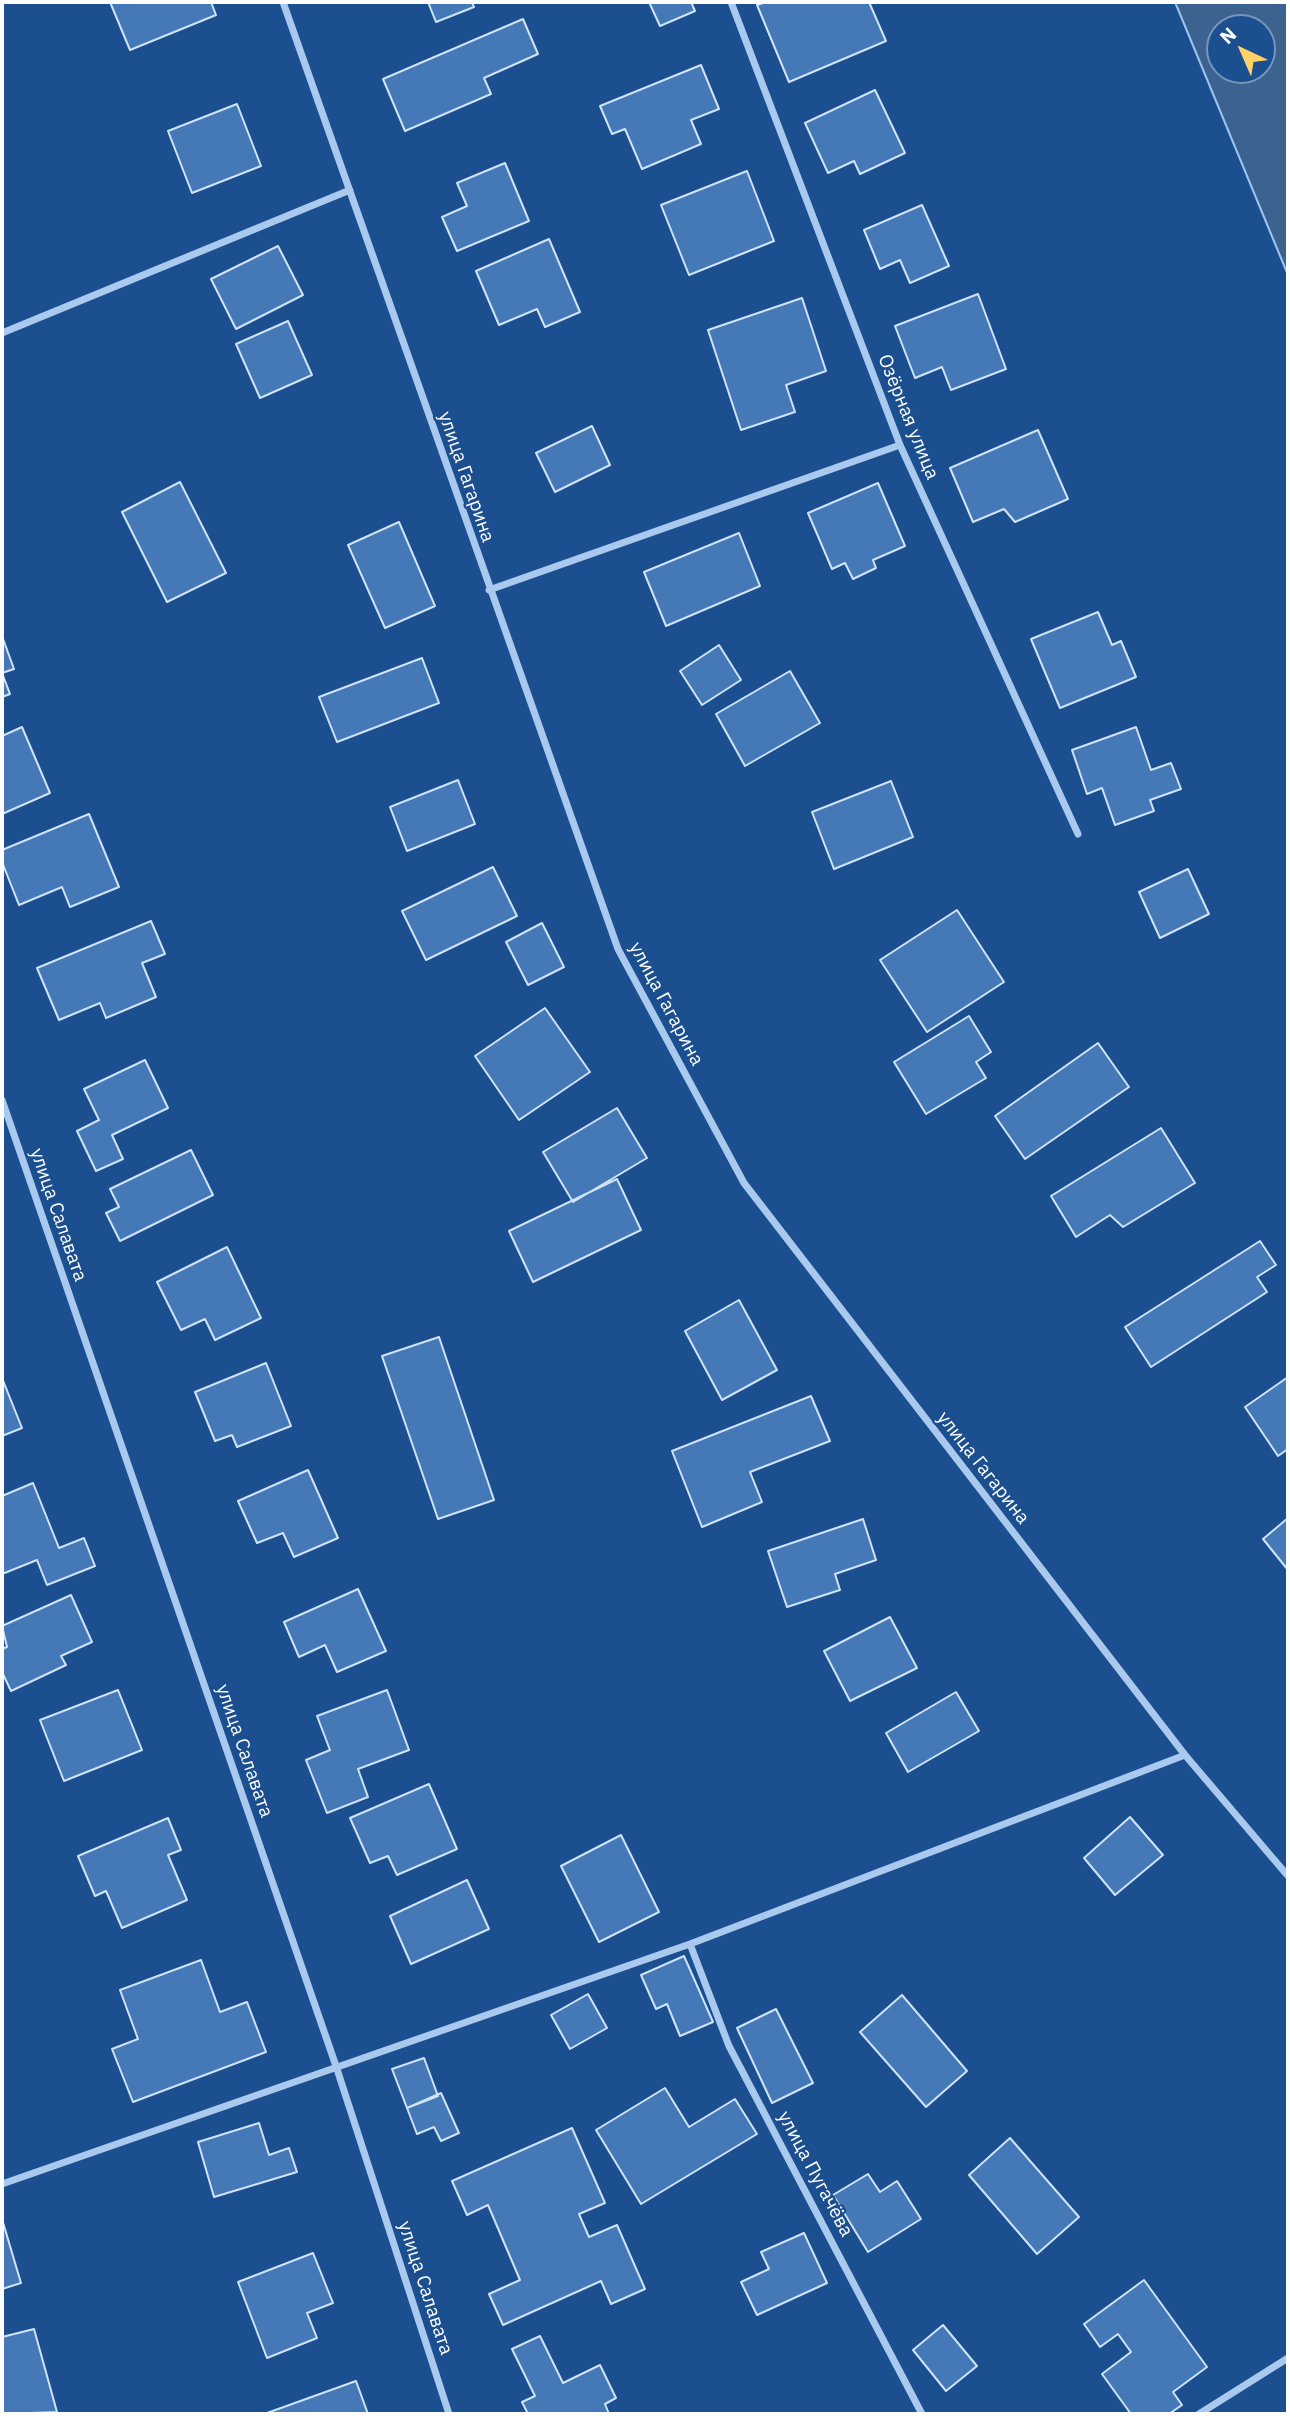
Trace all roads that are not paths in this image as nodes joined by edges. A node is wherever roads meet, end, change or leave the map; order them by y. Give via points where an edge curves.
1 (283, 2) edge
2 (731, 2) edge
3 (350, 190) junction
4 (2, 332) edge
5 (900, 444) junction
6 (489, 590) junction
7 (1078, 834) dead end
8 (2, 1100) edge
9 (1185, 1755) junction
10 (1288, 1876) edge
11 (690, 1944) junction
12 (336, 2066) junction
13 (2, 2184) edge
14 (1288, 2358) edge
15 (449, 2414) edge
16 (922, 2414) edge
17 (1199, 2414) edge

1 - 3 street, улица Гагарина
2 - 5 street, Озёрная улица
3 - 4 street
3 - 6 street, улица Гагарина
5 - 6 street
5 - 7 street, Озёрная улица
6 - 9 street, улица Гагарина via 618,949 744,1184
8 - 12 street, улица Салавата
9 - 10 street, улица Гагарина
9 - 11 street
11 - 12 street
11 - 16 street, улица Пугачёва via 729,2046
12 - 13 street
12 - 15 street, улица Салавата
14 - 17 street

